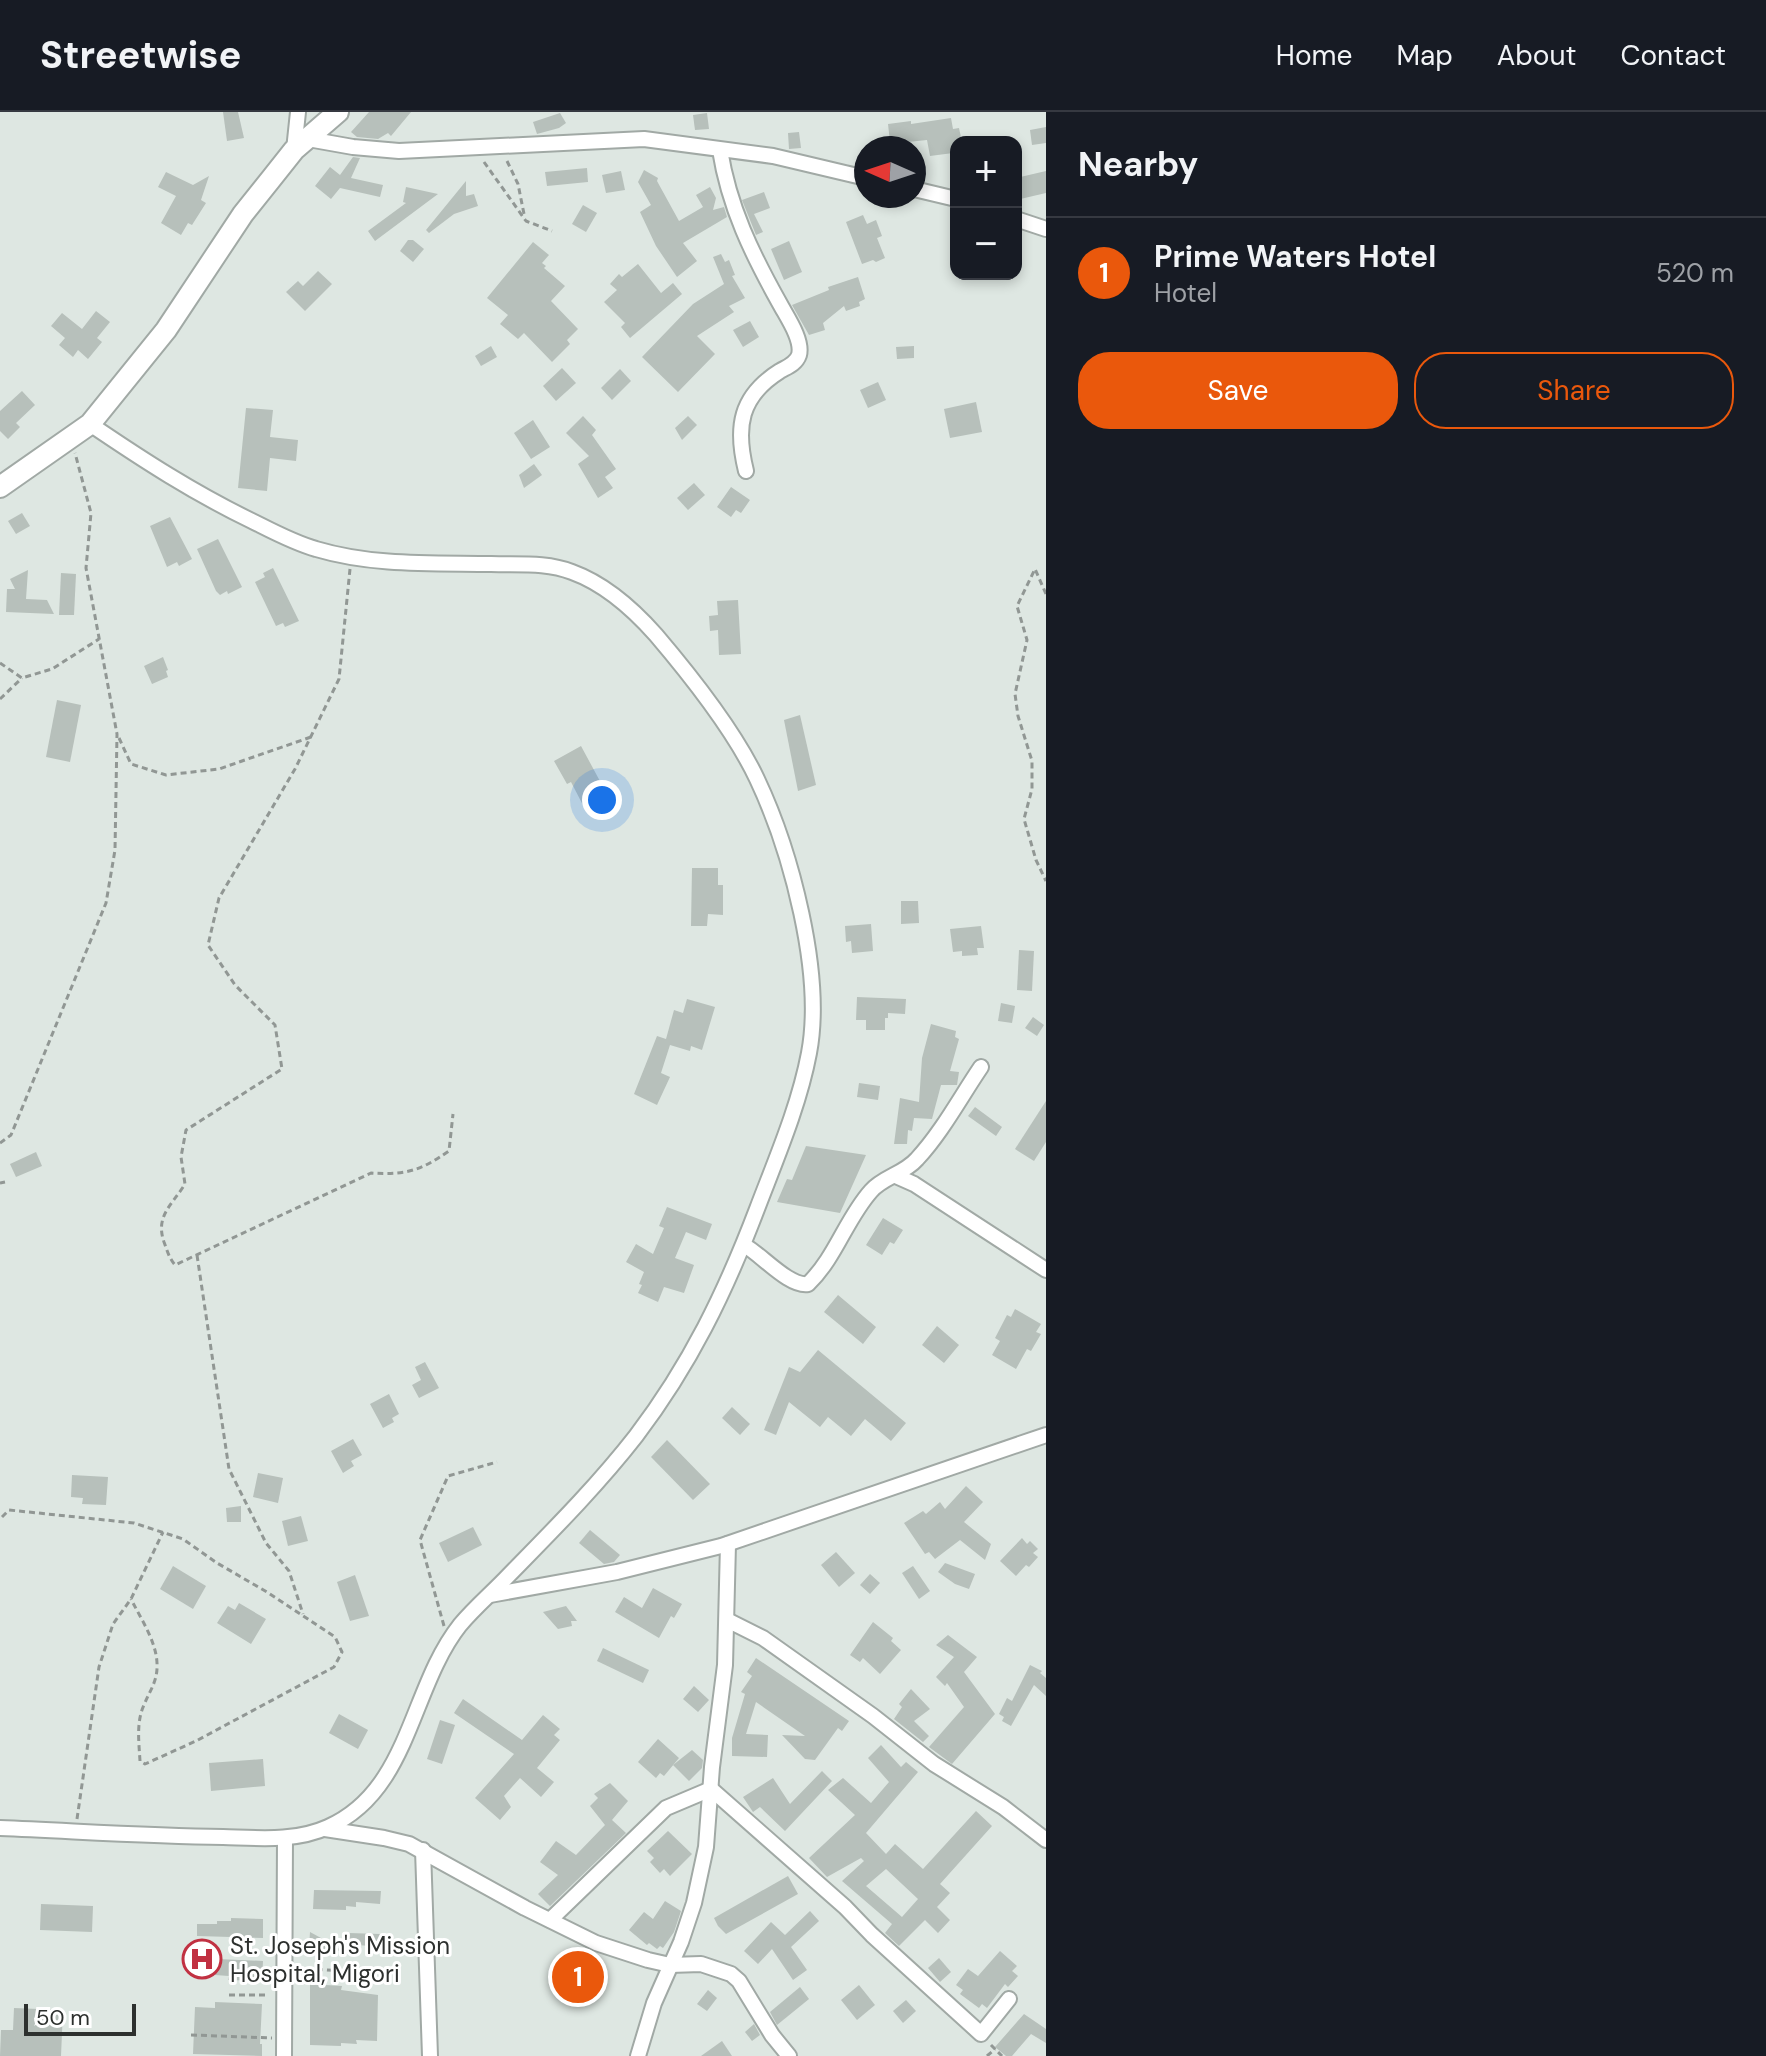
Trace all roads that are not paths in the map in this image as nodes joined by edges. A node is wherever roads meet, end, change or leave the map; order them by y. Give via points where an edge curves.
1 (298, 112) edge
2 (338, 112) edge
3 (301, 145) junction
4 (720, 150) junction
5 (854, 175) edge
6 (926, 192) edge
7 (950, 198) edge
8 (1022, 221) edge
9 (1046, 229) edge
10 (90, 424) junction
11 (746, 471) dead end
12 (0, 487) edge
13 (981, 1067) dead end
14 (896, 1176) junction
15 (744, 1245) junction
16 (1046, 1270) edge
17 (1046, 1435) edge
18 (728, 1544) junction
19 (490, 1595) junction
20 (727, 1620) junction
21 (711, 1789) junction
22 (0, 1828) edge
23 (325, 1829) junction
24 (285, 1838) junction
25 (1046, 1840) edge
26 (423, 1850) junction
27 (550, 1920) junction
28 (670, 1965) junction
29 (1009, 1999) dead end
30 (284, 2056) edge
31 (430, 2056) edge
32 (638, 2056) edge
33 (789, 2056) edge

1 - 3 street
2 - 3 street
3 - 4 street via 399,151 644,139
3 - 10 street via 243,214 166,330
4 - 5 street
4 - 11 street via 739,225 799,347 793,364 763,382 748,399 741,432
6 - 7 street
8 - 9 street
10 - 12 street
10 - 15 street via 208,500 312,548 414,565 542,564 569,570 607,589 654,633 751,767 774,821 810,960 809,1052
13 - 14 street via 917,1159
14 - 15 street via 872,1190 808,1284 797,1283
14 - 16 street
15 - 19 street via 710,1322 671,1388 575,1509
17 - 18 street
18 - 19 street via 617,1572
18 - 20 street
19 - 23 street via 448,1641 389,1770 348,1816
20 - 21 street
20 - 25 street via 763,1638
21 - 27 street via 666,1808
21 - 28 street via 701,1875
21 - 29 street via 981,2034
22 - 24 street
23 - 24 street
23 - 26 street
24 - 30 street
26 - 27 street
26 - 31 street
27 - 28 street via 596,1943
28 - 32 street
28 - 33 street via 701,1964 731,1974

